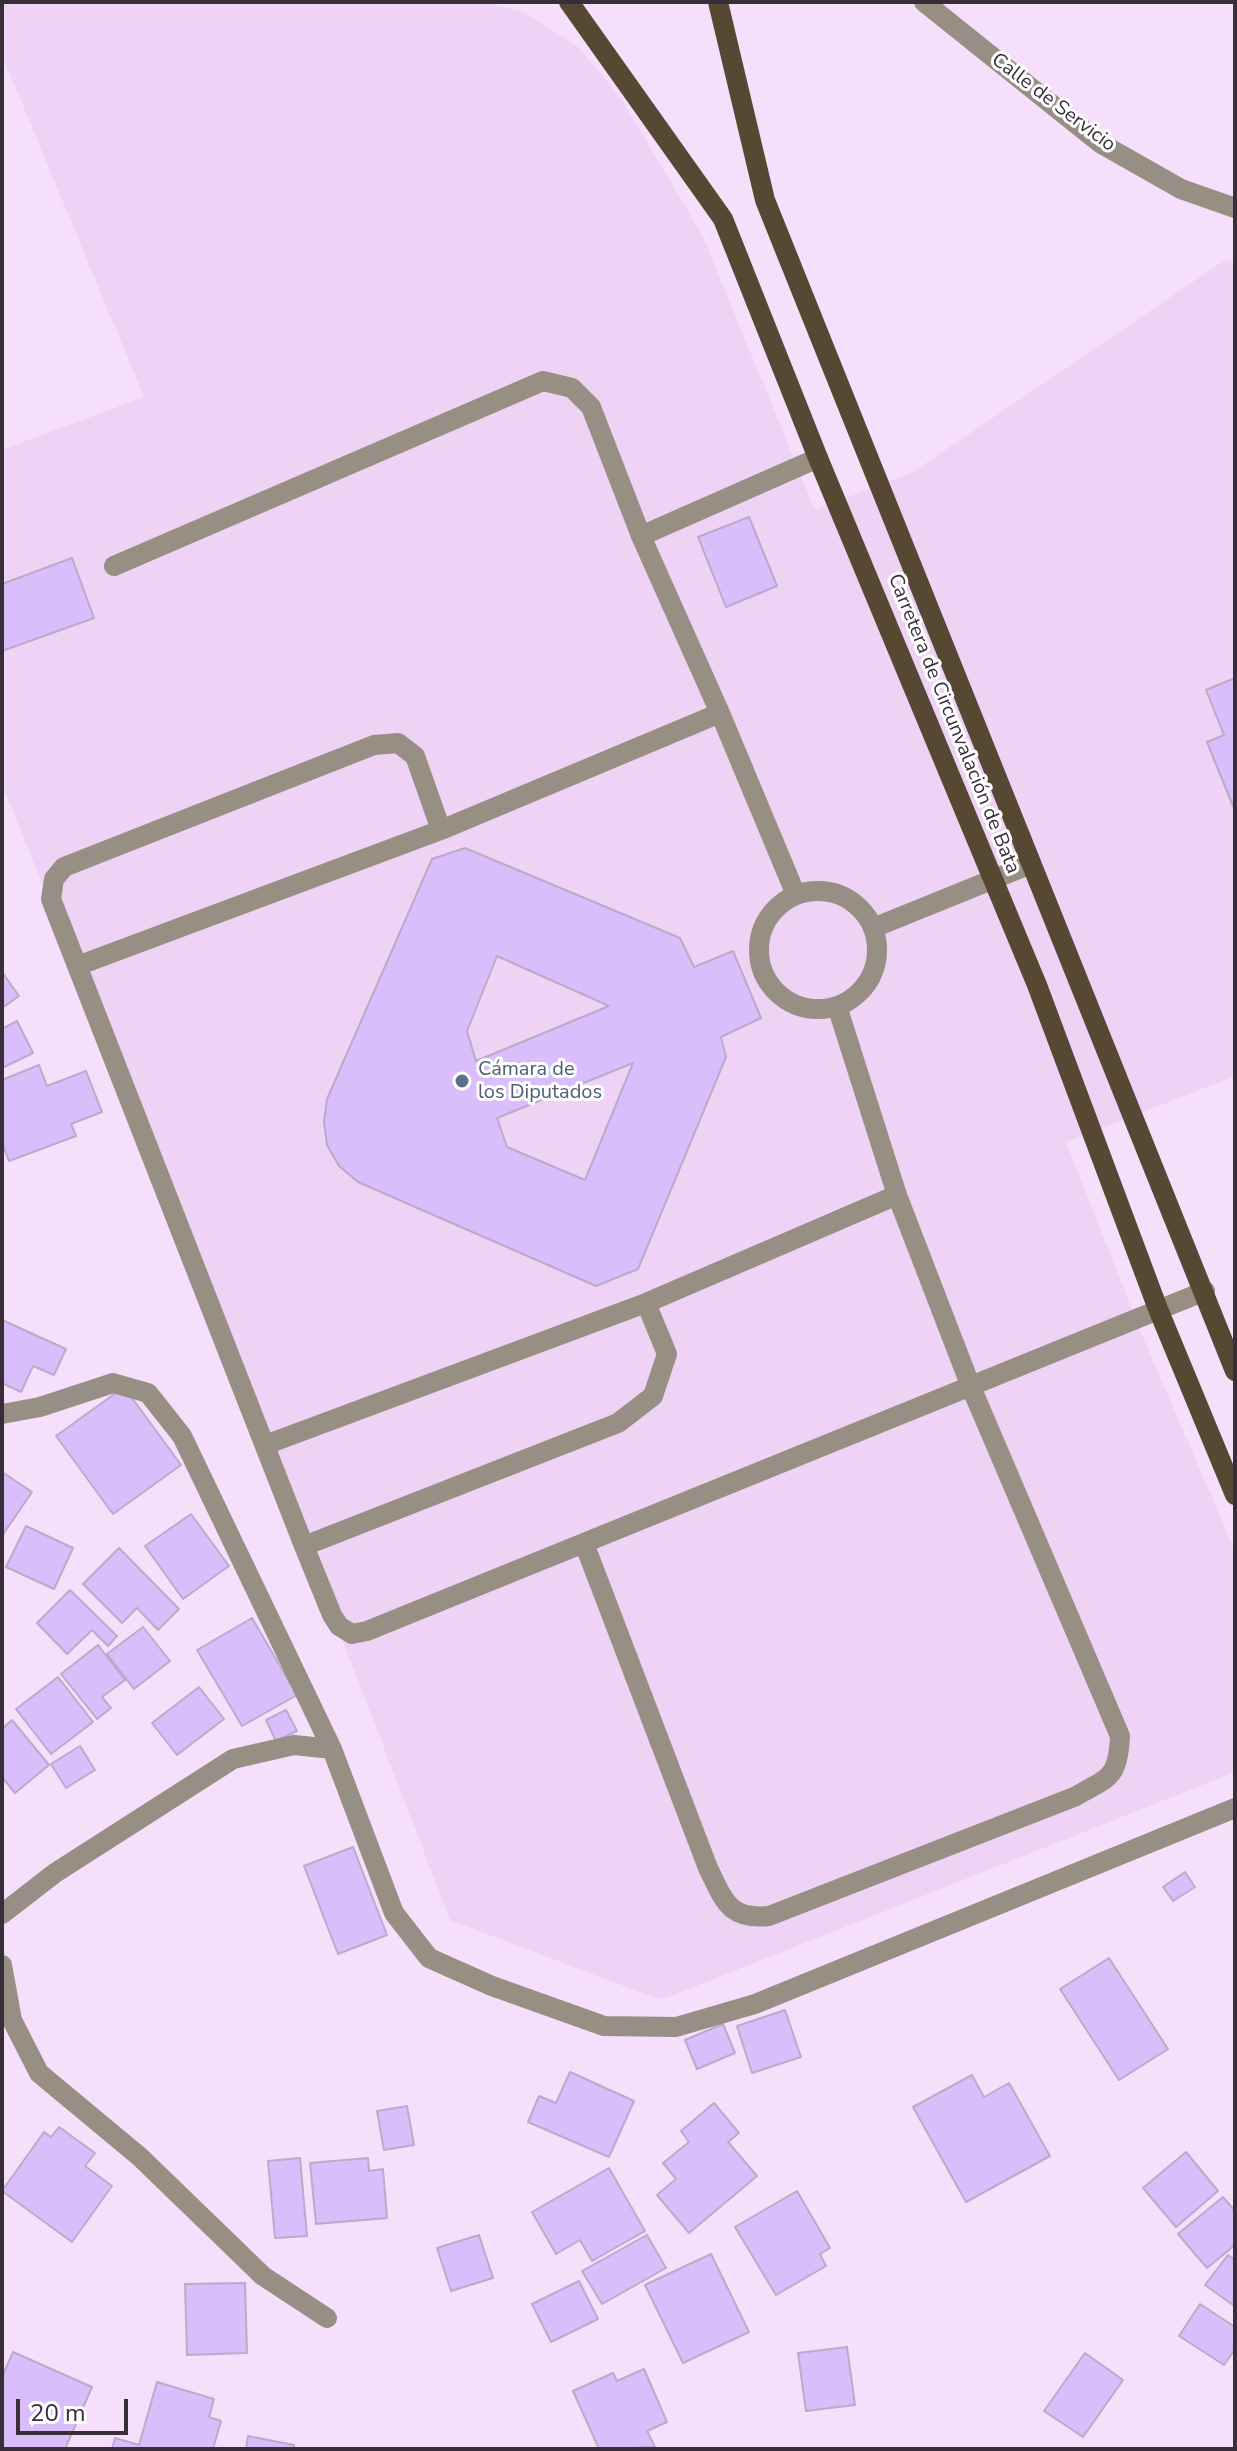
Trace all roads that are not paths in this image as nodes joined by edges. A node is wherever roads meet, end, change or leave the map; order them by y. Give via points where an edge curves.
1 (569, 2) edge
2 (718, 2) edge
3 (924, 2) edge
4 (1235, 208) edge
5 (818, 458) junction
6 (641, 536) junction
7 (114, 566) dead end
8 (720, 713) junction
9 (441, 830) junction
10 (1031, 864) junction
11 (992, 882) junction
12 (796, 895) junction
13 (873, 928) junction
14 (77, 966) junction
15 (837, 1006) junction
16 (897, 1195) junction
17 (1205, 1291) junction
18 (646, 1303) junction
19 (1158, 1309) junction
20 (1235, 1371) edge
21 (971, 1387) junction
22 (2, 1414) edge
23 (265, 1445) junction
24 (1235, 1495) edge
25 (584, 1543) junction
26 (304, 1546) junction
27 (332, 1749) junction
28 (1235, 1808) edge
29 (2, 1914) edge
30 (2, 1965) edge
31 (327, 2318) dead end

1 - 5 main road, Carretera de Circunvalación de Bata via 723,219
2 - 10 main road, Carretera de Circunvalación de Bata via 765,200
3 - 4 street, Calle de Servicio via 1100,143 1181,189
5 - 6 street
5 - 11 main road, Carretera de Circunvalación de Bata
6 - 7 street via 591,407 572,388 543,381
6 - 8 street
8 - 9 street
8 - 12 street
9 - 14 street
9 - 14 street via 415,756 398,743 374,745 64,867 54,879 51,899
10 - 11 street
10 - 17 main road, Carretera de Circunvalación de Bata
11 - 13 street
11 - 19 main road, Carretera de Circunvalación de Bata via 1037,985
12 - 13 street via 841,897 863,912
12 - 15 street via 766,922 760,961 767,980 797,1006
13 - 15 street via 875,966 867,984
14 - 23 street
15 - 16 street
16 - 18 street
16 - 21 street
17 - 19 street
17 - 20 main road, Carretera de Circunvalación de Bata
18 - 23 street
18 - 26 street via 667,1354 653,1396 618,1423
19 - 21 street
19 - 24 main road, Carretera de Circunvalación de Bata
21 - 25 street
21 - 25 street via 1120,1736 1119,1760 1111,1776 1074,1797 769,1916 750,1918 727,1907
22 - 27 street via 113,1383 148,1393 182,1436
23 - 26 street
25 - 26 street via 352,1634 332,1615
27 - 28 street via 394,1913 429,1958 604,2026 676,2027 755,2004
27 - 29 street via 294,1745 233,1759 55,1873
30 - 31 street via 12,2020 39,2073 140,2157 263,2276

